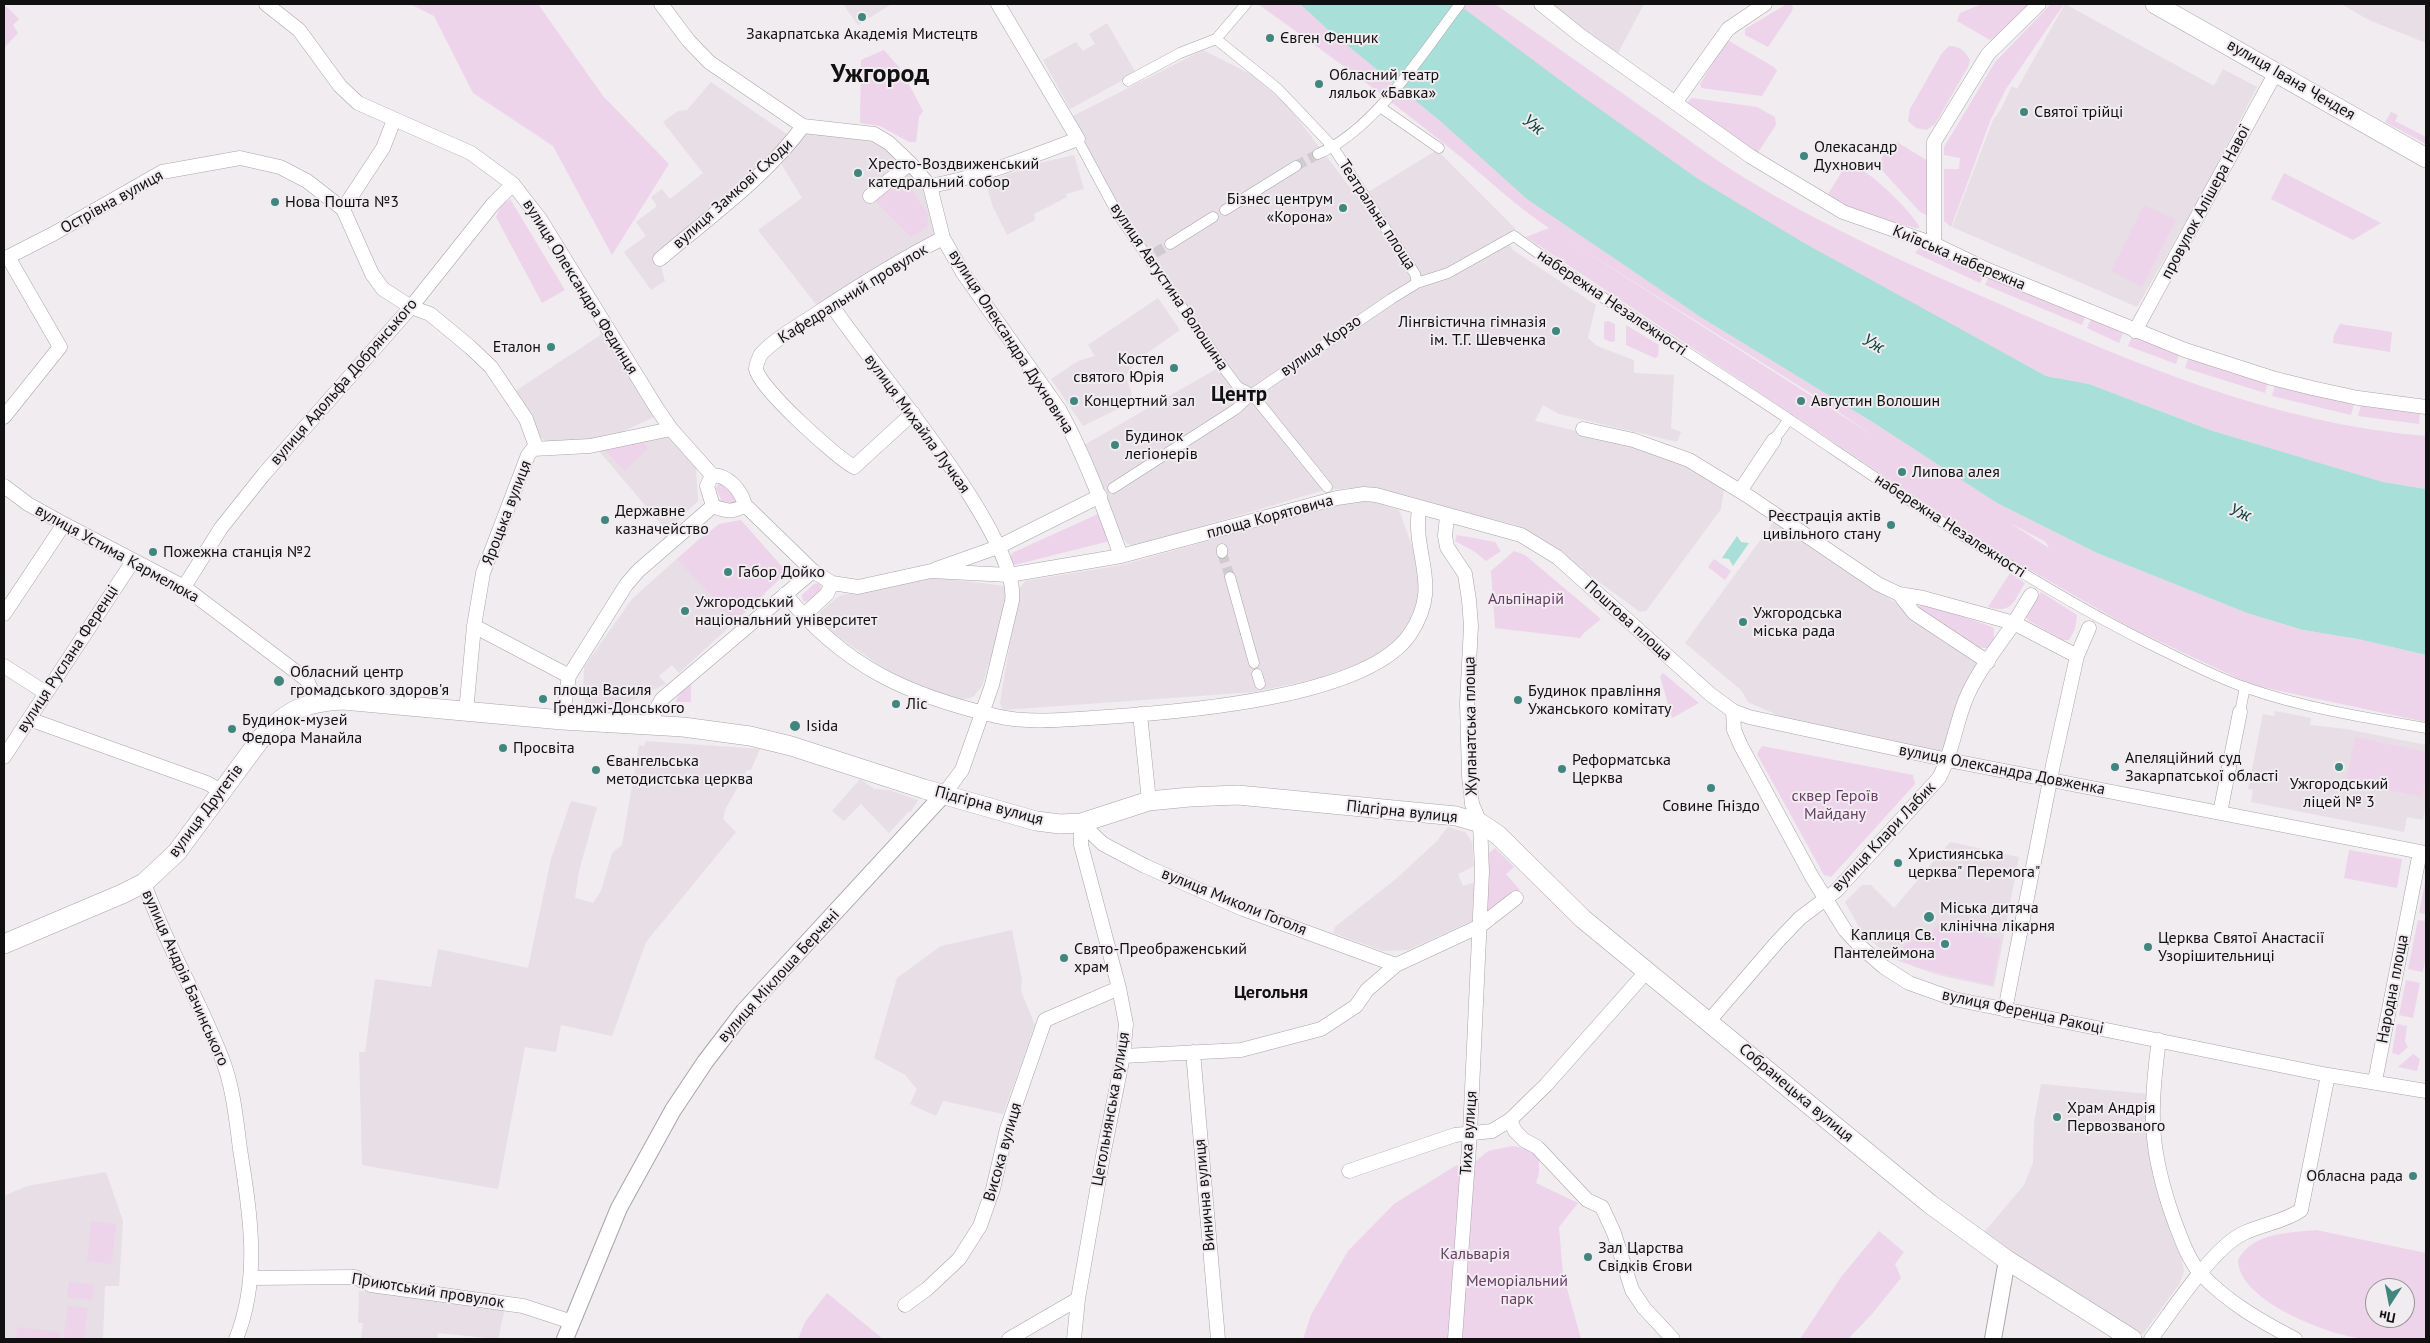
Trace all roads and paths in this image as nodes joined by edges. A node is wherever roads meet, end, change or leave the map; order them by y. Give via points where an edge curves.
1 (266, 4) edge
2 (661, 4) edge
3 (998, 4) edge
4 (1460, 4) edge
5 (1541, 4) edge
6 (1765, 4) edge
7 (2039, 4) edge
8 (2155, 4) edge
9 (1240, 6) edge
10 (1216, 39) junction
11 (2276, 72) junction
12 (1128, 81) dead end
13 (1675, 103) junction
14 (1384, 104) junction
15 (394, 120) junction
16 (803, 126) junction
17 (1079, 142) junction
18 (1333, 148) junction
19 (1439, 148) dead end
20 (1318, 154) tunnel mouth
21 (2426, 158) edge
22 (910, 163) junction
23 (1296, 166) tunnel mouth
24 (513, 184) junction
25 (930, 186) junction
26 (870, 196) dead end
27 (343, 209) junction
28 (1225, 210) dead end
29 (1213, 217) dead end
30 (1514, 236) joint
31 (943, 238) junction
32 (1170, 244) tunnel mouth
33 (1934, 244) junction
34 (1156, 253) tunnel mouth
35 (6, 258) edge
36 (660, 259) dead end
37 (1146, 259) junction
38 (1417, 284) junction
39 (831, 304) junction
40 (411, 307) junction
41 (2135, 331) junction
42 (1252, 394) junction
43 (2426, 407) edge
44 (913, 413) junction
45 (4, 416) edge
46 (1788, 419) junction
47 (671, 429) junction
48 (1583, 429) dead end
49 (1774, 440) joint
50 (534, 449) junction
51 (712, 475) junction
52 (4, 486) edge
53 (1326, 487) dead end
54 (1113, 488) dead end
55 (1740, 491) junction
56 (1100, 496) junction
57 (745, 505) junction
58 (713, 506) junction
59 (1419, 508) junction
60 (1447, 516) junction
61 (64, 524) junction
62 (998, 548) junction
63 (1121, 556) junction
64 (133, 561) junction
65 (931, 570) junction
66 (813, 571) junction
67 (1009, 576) junction
68 (1230, 577) tunnel mouth
69 (2039, 583) junction
70 (832, 584) junction
71 (184, 587) junction
72 (785, 594) junction
73 (1899, 594) junction
74 (2031, 595) joint
75 (4, 614) edge
76 (802, 616) junction
77 (2092, 622) junction
78 (2014, 623) junction
79 (474, 626) junction
80 (2077, 656) junction
81 (1988, 662) junction
82 (1254, 663) dead end
83 (4, 666) edge
84 (569, 676) junction
85 (2245, 687) junction
86 (46, 693) junction
87 (316, 701) junction
88 (1733, 711) junction
89 (466, 712) junction
90 (981, 712) junction
91 (2240, 712) joint
92 (1140, 714) junction
93 (28, 719) junction
94 (562, 720) junction
95 (647, 726) junction
96 (2426, 728) edge
97 (4, 757) edge
98 (1948, 760) junction
99 (2050, 780) junction
100 (221, 791) junction
101 (944, 794) junction
102 (1149, 801) junction
103 (2220, 813) junction
104 (1081, 823) junction
105 (1480, 823) junction
106 (2423, 853) edge
107 (144, 883) junction
108 (1516, 898) dead end
109 (1826, 899) junction
110 (1480, 926) junction
111 (4, 944) edge
112 (1396, 964) junction
113 (1647, 971) junction
114 (1119, 988) junction
115 (2005, 1010) junction
116 (1709, 1021) junction
117 (2159, 1040) junction
118 (1193, 1052) junction
119 (1122, 1056) junction
120 (2328, 1075) junction
121 (2375, 1081) junction
122 (2426, 1091) edge
123 (1510, 1120) junction
124 (1470, 1133) junction
125 (1349, 1171) dead end
126 (2007, 1260) junction
127 (2200, 1273) junction
128 (252, 1278) junction
129 (1078, 1299) junction
130 (905, 1305) dead end
131 (572, 1322) junction
132 (236, 1339) edge
133 (565, 1339) edge
134 (1009, 1339) edge
135 (1074, 1339) edge
136 (1218, 1339) edge
137 (1455, 1339) edge
138 (1673, 1339) edge
139 (1993, 1339) edge
140 (2132, 1339) edge
141 (2151, 1339) edge
142 (2295, 1339) edge

1 - 15 street, вулиця Олександра Фединця via 303,34 349,95 358,103
2 - 16 street via 709,62
3 - 17 street, вулиця Августина Волошина
4 - 14 street, Театральна площа
5 - 13 street, Київська набережна
6 - 13 street via 1728,29
7 - 33 street via 1988,54 1934,142
8 - 11 main road, вулиця Івана Чендея
9 - 10 street
10 - 12 street via 1180,53
10 - 18 street, Театральна площа via 1278,90
11 - 21 main road, вулиця Івана Чендея
11 - 41 street, провулок Алішера Навої
13 - 33 street, Київська набережна via 1750,156 1826,203
14 - 18 street, Театральна площа
14 - 19 street
15 - 24 street, вулиця Олександра Фединця via 472,153
15 - 27 street via 383,148
16 - 22 street via 874,134
16 - 36 street, вулиця Замкові Сходи via 732,199
17 - 25 street
17 - 37 street, вулиця Августина Волошина via 1117,214
18 - 20 street, Театральна площа
18 - 38 street, Театральна площа via 1415,274
22 - 25 street
22 - 26 street
23 - 28 street
24 - 40 street, вулиця Адольфа Добрянського
24 - 47 street, вулиця Олександра Фединця via 540,219
25 - 31 street, вулиця Олександра Духновича
27 - 35 street, Острівна вулиця via 307,181 280,167 240,158 162,172
27 - 40 street, Острівна вулиця via 372,274 383,289
29 - 32 street
30 - 38 street, вулиця Корзо via 1448,273
30 - 46 street, набережна Незалежності
31 - 39 street, Кафедральний провулок
31 - 56 street, вулиця Олександра Духновича via 963,273 1059,409
33 - 41 street, Київська набережна
34 - 37 street
35 - 45 street via 60,347
37 - 42 street, вулиця Августина Волошина via 1238,387
38 - 42 street, вулиця Корзо via 1353,323
39 - 44 street, вулиця Михайла Лучкая
39 - 44 street, Кафедральний провулок via 760,356 756,369 771,391 799,421 854,467
40 - 50 street, Острівна вулиця via 430,314 491,367 526,419
40 - 71 street, вулиця Адольфа Добрянського via 264,474 221,528
41 - 43 street, Київська набережна via 2272,378 2358,398
42 - 53 street, вулиця Августина Волошина
42 - 54 street, вулиця Корзо via 1236,409
44 - 62 street, вулиця Михайла Лучкая via 974,503
46 - 49 street
46 - 69 street, набережна Незалежності
47 - 50 street, Яроцька вулиця via 590,446
47 - 51 street, вулиця Олександра Фединця
48 - 55 street via 1633,440 1688,460
49 - 55 street
50 - 79 street, Яроцька вулиця via 528,455 489,554
51 - 57 street via 727,478 743,497
51 - 58 street via 707,486
52 - 61 street, вулиця Устима Кармелюка
55 - 73 street via 1878,584
56 - 62 street, площа Корятовича
56 - 63 street
57 - 58 street via 738,510 724,511
57 - 66 street
58 - 84 street via 626,585
59 - 60 street
59 - 63 street, площа Корятовича via 1376,495 1356,494
59 - 92 street via 1419,547 1426,570 1425,600 1411,633 1382,660 1355,673 1274,697 1201,709
60 - 88 street, Поштова площа via 1534,541 1557,557
60 - 105 street, Жупанатська площа via 1447,547 1466,574 1470,600 1469,775 1471,801
61 - 64 street, вулиця Устима Кармелюка
61 - 75 street
62 - 65 street, площа Корятовича
62 - 67 street
63 - 67 street, площа Корятовича
64 - 71 street, вулиця Устима Кармелюка
64 - 86 street, вулиця Руслана Ференці
65 - 67 street, площа Корятовича
65 - 70 street, площа Корятовича via 858,587
66 - 70 street
66 - 72 street
67 - 90 street via 1013,588 1012,601 992,685
68 - 82 street
69 - 74 street
69 - 77 street, набережна Незалежності
70 - 76 street via 827,594
71 - 87 street, вулиця Устима Кармелюка via 307,680
72 - 76 street
72 - 95 street via 662,699
73 - 78 street
73 - 81 street via 1914,613
74 - 78 street, вулиця Клари Лабик
76 - 90 street via 876,675 943,702
77 - 80 street
77 - 85 street, набережна Незалежності
78 - 80 street
78 - 81 street, вулиця Клари Лабик
79 - 84 street
79 - 89 street
80 - 99 street
81 - 98 street, вулиця Клари Лабик via 1965,700
83 - 86 street
84 - 94 street
85 - 91 street
85 - 96 street, набережна Незалежності via 2308,705
86 - 93 street, вулиця Руслана Ференці
87 - 89 main road, вулиця Другетів via 343,700
87 - 100 main road, вулиця Другетів via 302,705 274,724
88 - 98 street, вулиця Олександра Довженка via 1763,721
88 - 109 street, вулиця Ференца Ракоці via 1734,730 1741,746
89 - 94 main road
90 - 92 street via 1019,719
90 - 101 street via 962,770
91 - 103 street
92 - 102 street
93 - 97 street, вулиця Руслана Ференці
93 - 100 street via 207,783
94 - 95 main road, Підгірна вулиця
95 - 101 main road, Підгірна вулиця via 750,736
98 - 99 street, вулиця Олександра Довженка
98 - 109 street, вулиця Клари Лабик via 1939,778
99 - 103 street, вулиця Олександра Довженка
99 - 115 street
100 - 107 main road, вулиця Другетів via 177,852
101 - 104 main road, Підгірна вулиця via 1036,821
101 - 131 street, вулиця Міклоша Берчені via 744,1011 705,1062 673,1110 619,1208
102 - 104 main road, Підгірна вулиця
102 - 105 main road, Підгірна вулиця via 1190,797 1267,797 1440,813
103 - 106 street, вулиця Олександра Довженка
104 - 112 street, вулиця Миколи Гоголя via 1103,844 1145,866 1243,909
104 - 114 street, Цегольнянська вулиця via 1081,845
105 - 110 street, Жупанатська площа
105 - 113 main road, Собранецька вулиця via 1498,835 1583,920
106 - 121 street, Народна площа
107 - 111 main road, вулиця Другетів
107 - 128 street, вулиця Андрія Бачинського via 167,941 222,1058 230,1086 247,1197
108 - 110 street
109 - 115 street, вулиця Ференца Ракоці via 1860,947 1909,983 1954,1000
109 - 116 street, вулиця Клари Лабик via 1800,918
110 - 112 street
110 - 124 street, Тиха вулиця
112 - 118 street via 1367,990 1356,1006 1321,1030 1240,1050
113 - 116 main road, Собранецька вулиця
113 - 123 street
114 - 119 street, Цегольнянська вулиця via 1126,1024
114 - 130 street, Висока вулиця via 1046,1020 1009,1122 993,1189 980,1226 959,1259
115 - 117 street, вулиця Ференца Ракоці
116 - 126 main road, Собранецька вулиця via 1930,1204
117 - 120 street, вулиця Ференца Ракоці
117 - 127 street via 2152,1108 2155,1157 2182,1241
118 - 119 street
118 - 136 street, Винична вулиця
119 - 129 street, Цегольнянська вулиця
120 - 121 street, вулиця Ференца Ракоці
120 - 127 street via 2301,1210 2291,1217 2244,1233
121 - 122 street
123 - 124 street via 1492,1131
123 - 138 street via 1524,1140 1536,1147 1588,1200 1602,1208 1614,1233 1632,1290
124 - 125 street via 1455,1135
124 - 137 street, Тиха вулиця
126 - 139 street
126 - 140 main road, Собранецька вулиця
127 - 141 street
127 - 142 street via 2246,1311
128 - 131 street, Приютський провулок via 355,1277 371,1285 523,1306
128 - 132 street, вулиця Андрія Бачинського via 246,1314
129 - 134 street
129 - 135 street, Цегольнянська вулиця
131 - 133 street, вулиця Міклоша Берчені

